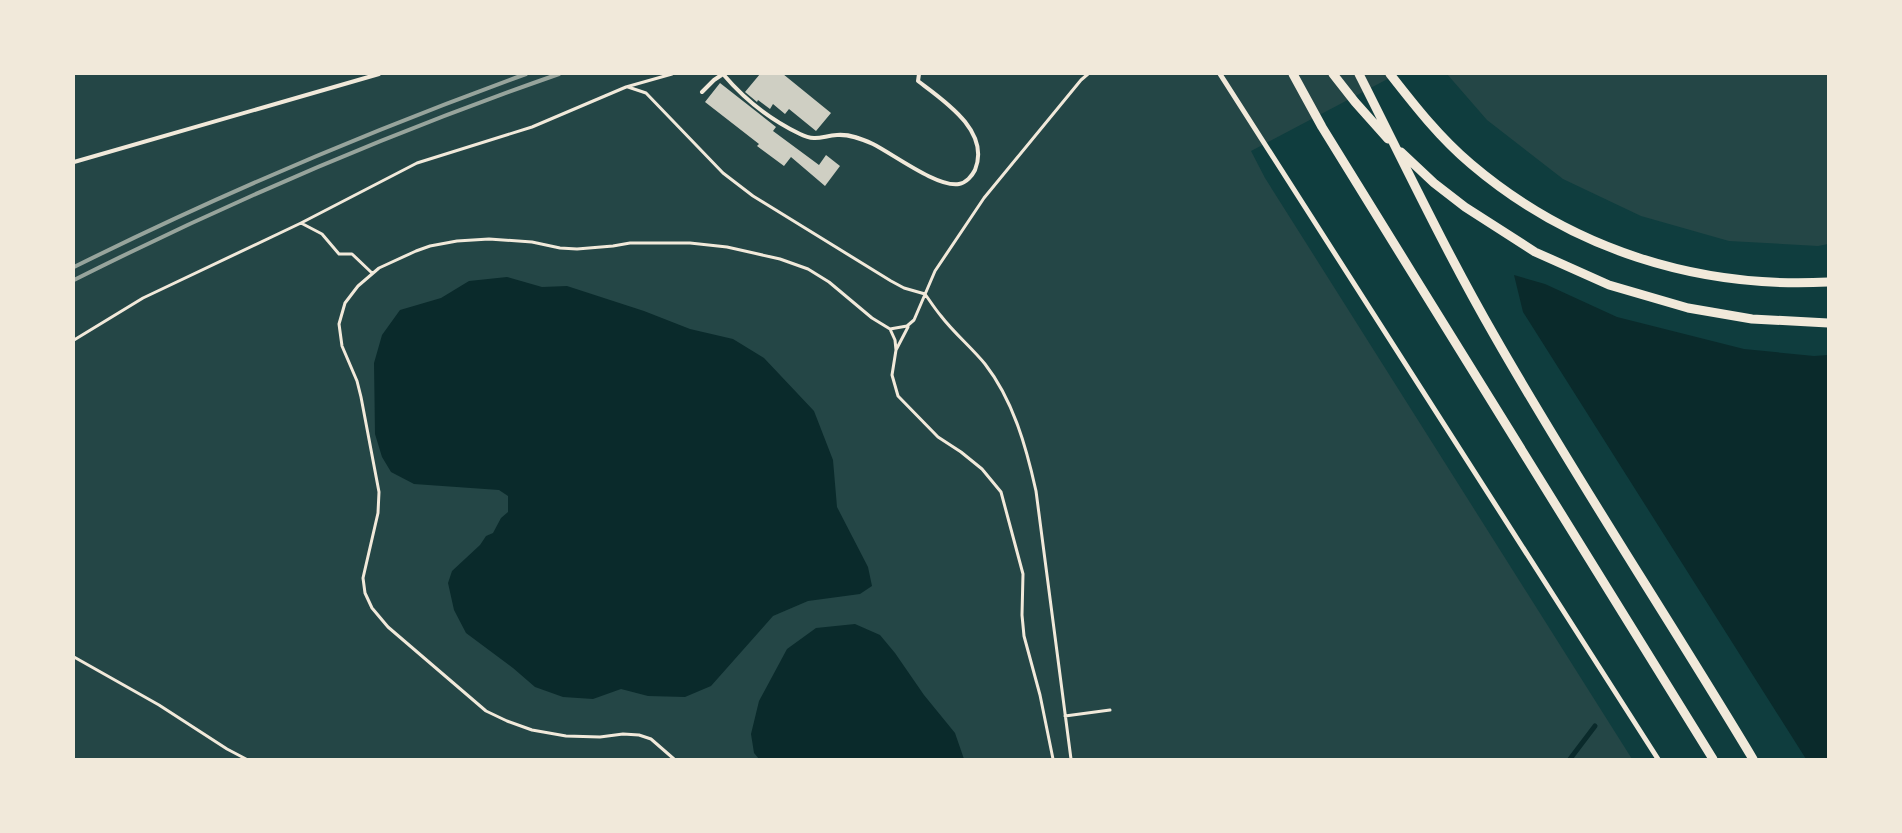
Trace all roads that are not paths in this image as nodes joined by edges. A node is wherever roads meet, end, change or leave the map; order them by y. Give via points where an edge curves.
1 (379, 74) edge
2 (723, 74) edge
3 (919, 74) edge
4 (1220, 74) edge
5 (1293, 74) edge
6 (1333, 74) edge
7 (1359, 74) edge
8 (1390, 74) edge
9 (702, 92) dead end
10 (1396, 148) junction
11 (74, 162) edge
12 (1828, 282) edge
13 (1828, 323) edge
14 (1658, 759) edge
15 (1713, 759) edge
16 (1753, 759) edge

1 - 11 lane
2 - 3 lane via 741,94 779,123 802,135 818,139 836,134 856,137 945,183 958,184 967,180 978,164 977,144 958,113 918,81
2 - 9 lane
4 - 14 street
5 - 15 street via 1322,127
6 - 10 street
7 - 10 street
8 - 12 street via 1421,114 1470,164 1529,207 1594,242 1662,266 1731,279
10 - 13 street via 1465,207 1535,252 1609,285 1688,308 1752,318
10 - 16 street via 1493,334

